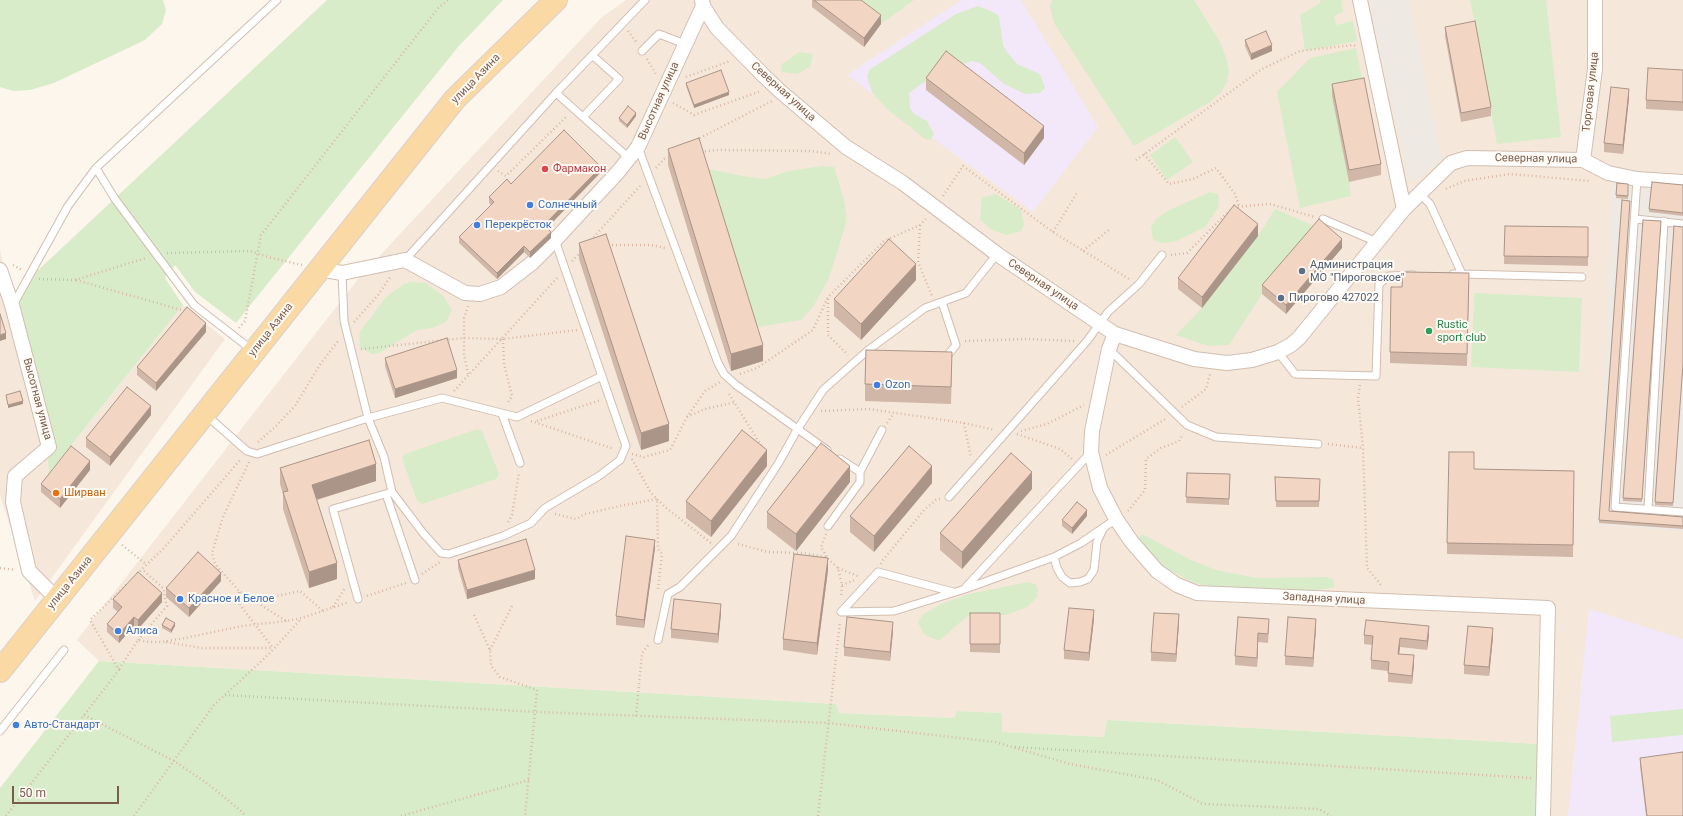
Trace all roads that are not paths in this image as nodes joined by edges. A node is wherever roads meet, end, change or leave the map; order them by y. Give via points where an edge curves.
1 (277, 0) edge
2 (556, 0) edge
3 (645, 0) edge
4 (1360, 0) edge
5 (1595, 0) edge
6 (702, 3) edge
7 (685, 44) junction
8 (642, 51) dead end
9 (592, 55) junction
10 (556, 93) junction
11 (583, 117) junction
12 (634, 152) junction
13 (1583, 160) junction
14 (96, 168) junction
15 (1637, 179) junction
16 (1683, 182) edge
17 (1420, 194) junction
18 (1404, 209) junction
19 (1322, 219) edge
20 (1635, 219) junction
21 (1664, 221) junction
22 (1683, 224) edge
23 (555, 240) junction
24 (1377, 242) junction
25 (997, 254) junction
26 (1162, 255) road end
27 (405, 260) junction
28 (319, 269) junction
29 (0, 270) edge
30 (342, 273) junction
31 (1447, 274) edge
32 (1462, 274) junction
33 (1418, 275) edge
34 (1582, 278) dead end
35 (939, 303) junction
36 (12, 306) junction
37 (1100, 324) junction
38 (1115, 334) junction
39 (1109, 349) junction
40 (254, 351) junction
41 (1278, 352) junction
42 (876, 357) edge
43 (932, 357) edge
44 (857, 360) junction
45 (602, 376) junction
46 (204, 414) junction
47 (502, 414) junction
48 (368, 418) junction
49 (797, 430) junction
50 (882, 430) dead end
51 (1318, 444) road end
52 (1092, 457) junction
53 (520, 462) road end
54 (860, 472) junction
55 (389, 493) junction
56 (949, 497) road end
57 (1683, 506) edge
58 (1648, 509) junction
59 (1683, 512) edge
60 (1116, 519) junction
61 (828, 526) road end
62 (1104, 528) junction
63 (1054, 557) junction
64 (415, 580) road end
65 (964, 589) junction
66 (953, 592) junction
67 (57, 599) junction
68 (358, 599) road end
69 (658, 640) road end
70 (64, 650) dead end
71 (0, 671) edge
72 (0, 732) edge
73 (1543, 816) edge

1 - 14 lane
2 - 28 main road, улица Азина via 455,99
3 - 9 lane
4 - 18 street
5 - 13 street, Торговая улица via 1595,69
6 - 7 street, Высотная улица
6 - 25 street, Северная улица via 717,28 774,91 846,147 903,183
7 - 8 lane via 659,34
7 - 12 street, Высотная улица
9 - 10 lane
9 - 11 lane via 618,79
10 - 11 lane
10 - 27 lane
11 - 12 lane
12 - 23 street, Высотная улица
12 - 49 lane via 649,177 718,363 728,378
13 - 15 street, Северная улица via 1608,173
13 - 17 street, Северная улица via 1467,158 1451,163
14 - 36 lane via 68,206
14 - 40 lane via 115,198 194,305
15 - 16 street, Северная улица
15 - 20 lane
17 - 18 street, Северная улица
17 - 32 lane via 1430,204
18 - 24 street, Северная улица
19 - 24 lane
20 - 21 lane
20 - 58 lane via 1615,507
21 - 22 lane
21 - 58 lane
23 - 27 street, Высотная улица via 502,287 480,294 466,293
23 - 45 lane
24 - 41 street, Северная улица via 1299,338
25 - 35 lane via 966,293
25 - 37 street, Северная улица
26 - 37 lane via 1139,284 1108,312
27 - 30 street
28 - 30 street
28 - 40 main road, улица Азина
29 - 36 street, Высотная улица
30 - 48 lane via 344,321
31 - 32 lane
32 - 34 lane
33 - 41 lane via 1389,276 1379,284 1376,376 1295,374
35 - 43 lane via 956,345 948,356
35 - 44 lane via 925,308
36 - 67 street, Высотная улица via 49,447 15,476 13,502 29,571
37 - 38 street, Северная улица
37 - 56 lane
38 - 39 street, Западная улица
38 - 41 street, Северная улица via 1194,359 1226,363 1252,360
39 - 51 lane via 1187,425 1216,437
39 - 52 street, Западная улица via 1092,431
40 - 46 main road, улица Азина
42 - 44 lane
44 - 49 lane via 823,390
45 - 47 lane via 517,417
45 - 55 lane via 626,446 620,460 599,476 545,508 531,523 449,554 441,553
46 - 48 lane via 250,452 257,454
46 - 67 main road, улица Азина
47 - 48 lane via 442,398
47 - 53 lane
48 - 55 lane via 384,457
49 - 54 lane
49 - 69 lane via 731,536 680,587 668,594
50 - 54 lane
52 - 60 street, Западная улица via 1100,488
52 - 65 lane via 1079,465
54 - 61 lane via 860,482
55 - 64 lane
55 - 68 lane via 333,509
57 - 59 lane
58 - 59 lane
60 - 62 lane
60 - 73 street, Западная улица via 1157,571 1197,593 1548,608
62 - 63 lane via 1081,544
62 - 63 lane via 1097,542 1094,570 1088,579 1070,582 1062,577
63 - 65 lane
65 - 66 lane
66 - 66 lane via 878,572 841,612 894,611
67 - 71 main road, улица Азина
70 - 72 lane

